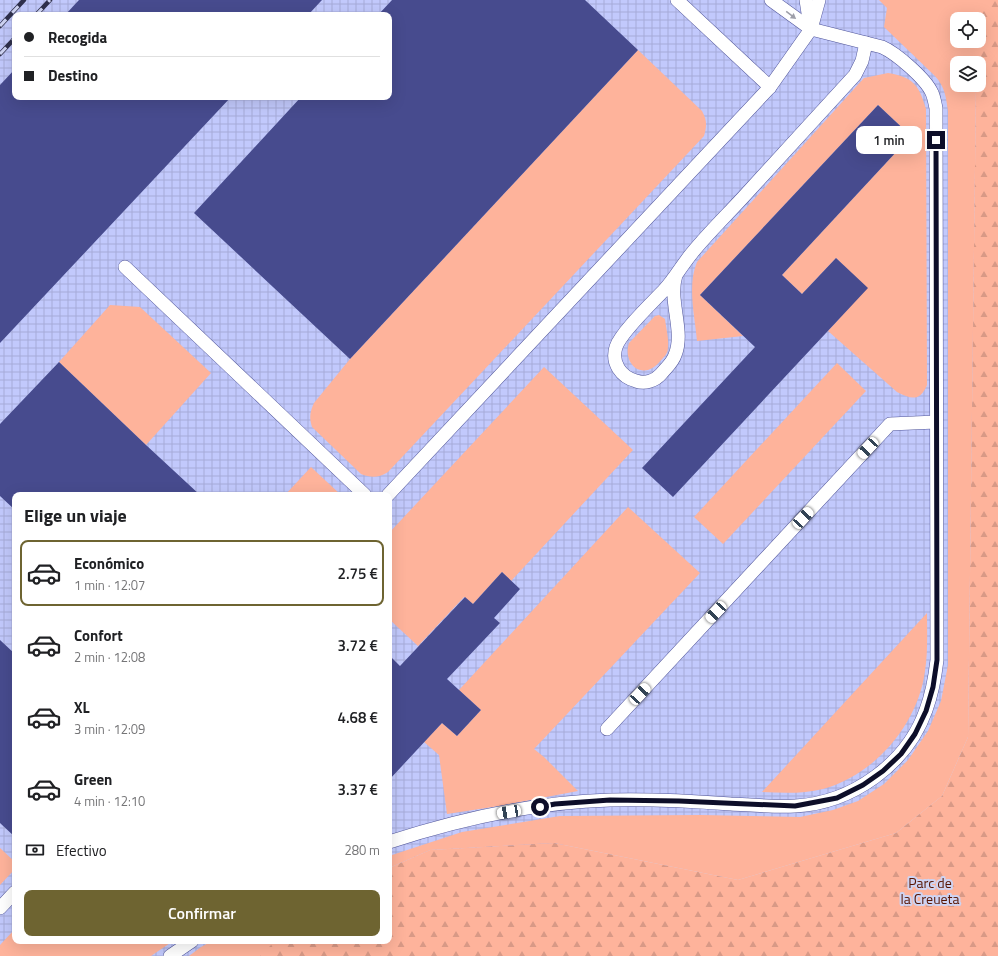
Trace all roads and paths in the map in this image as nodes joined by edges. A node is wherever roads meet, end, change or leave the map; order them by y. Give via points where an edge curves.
1 (676, 0) edge
2 (771, 0) edge
3 (806, 0) edge
4 (819, 0) edge
5 (810, 29) junction
6 (866, 43) junction
7 (770, 87) junction
8 (125, 267) dead end
9 (676, 275) junction
10 (936, 422) junction
11 (362, 492) edge
12 (391, 492) edge
13 (607, 729) dead end
14 (392, 841) edge
15 (12, 895) edge
16 (0, 908) edge
17 (188, 944) edge
18 (170, 956) edge

1 - 7 lane
2 -> 5 lane
3 - 5 lane
4 - 5 lane
5 - 6 lane
5 - 7 lane
6 - 9 lane via 862,61 855,75 691,254
6 - 10 lane via 895,54 923,80 932,93 936,108
7 - 12 lane
8 - 11 lane
9 - 9 lane via 620,338 615,352 617,366 630,379 638,382 653,380 675,356 678,347 673,290
10 - 13 lane via 890,424
10 - 14 lane via 937,660 933,687 926,711 915,734 901,754 883,771 837,798 810,804 789,806 610,800 555,804 432,828
15 - 16 lane
17 - 18 lane

